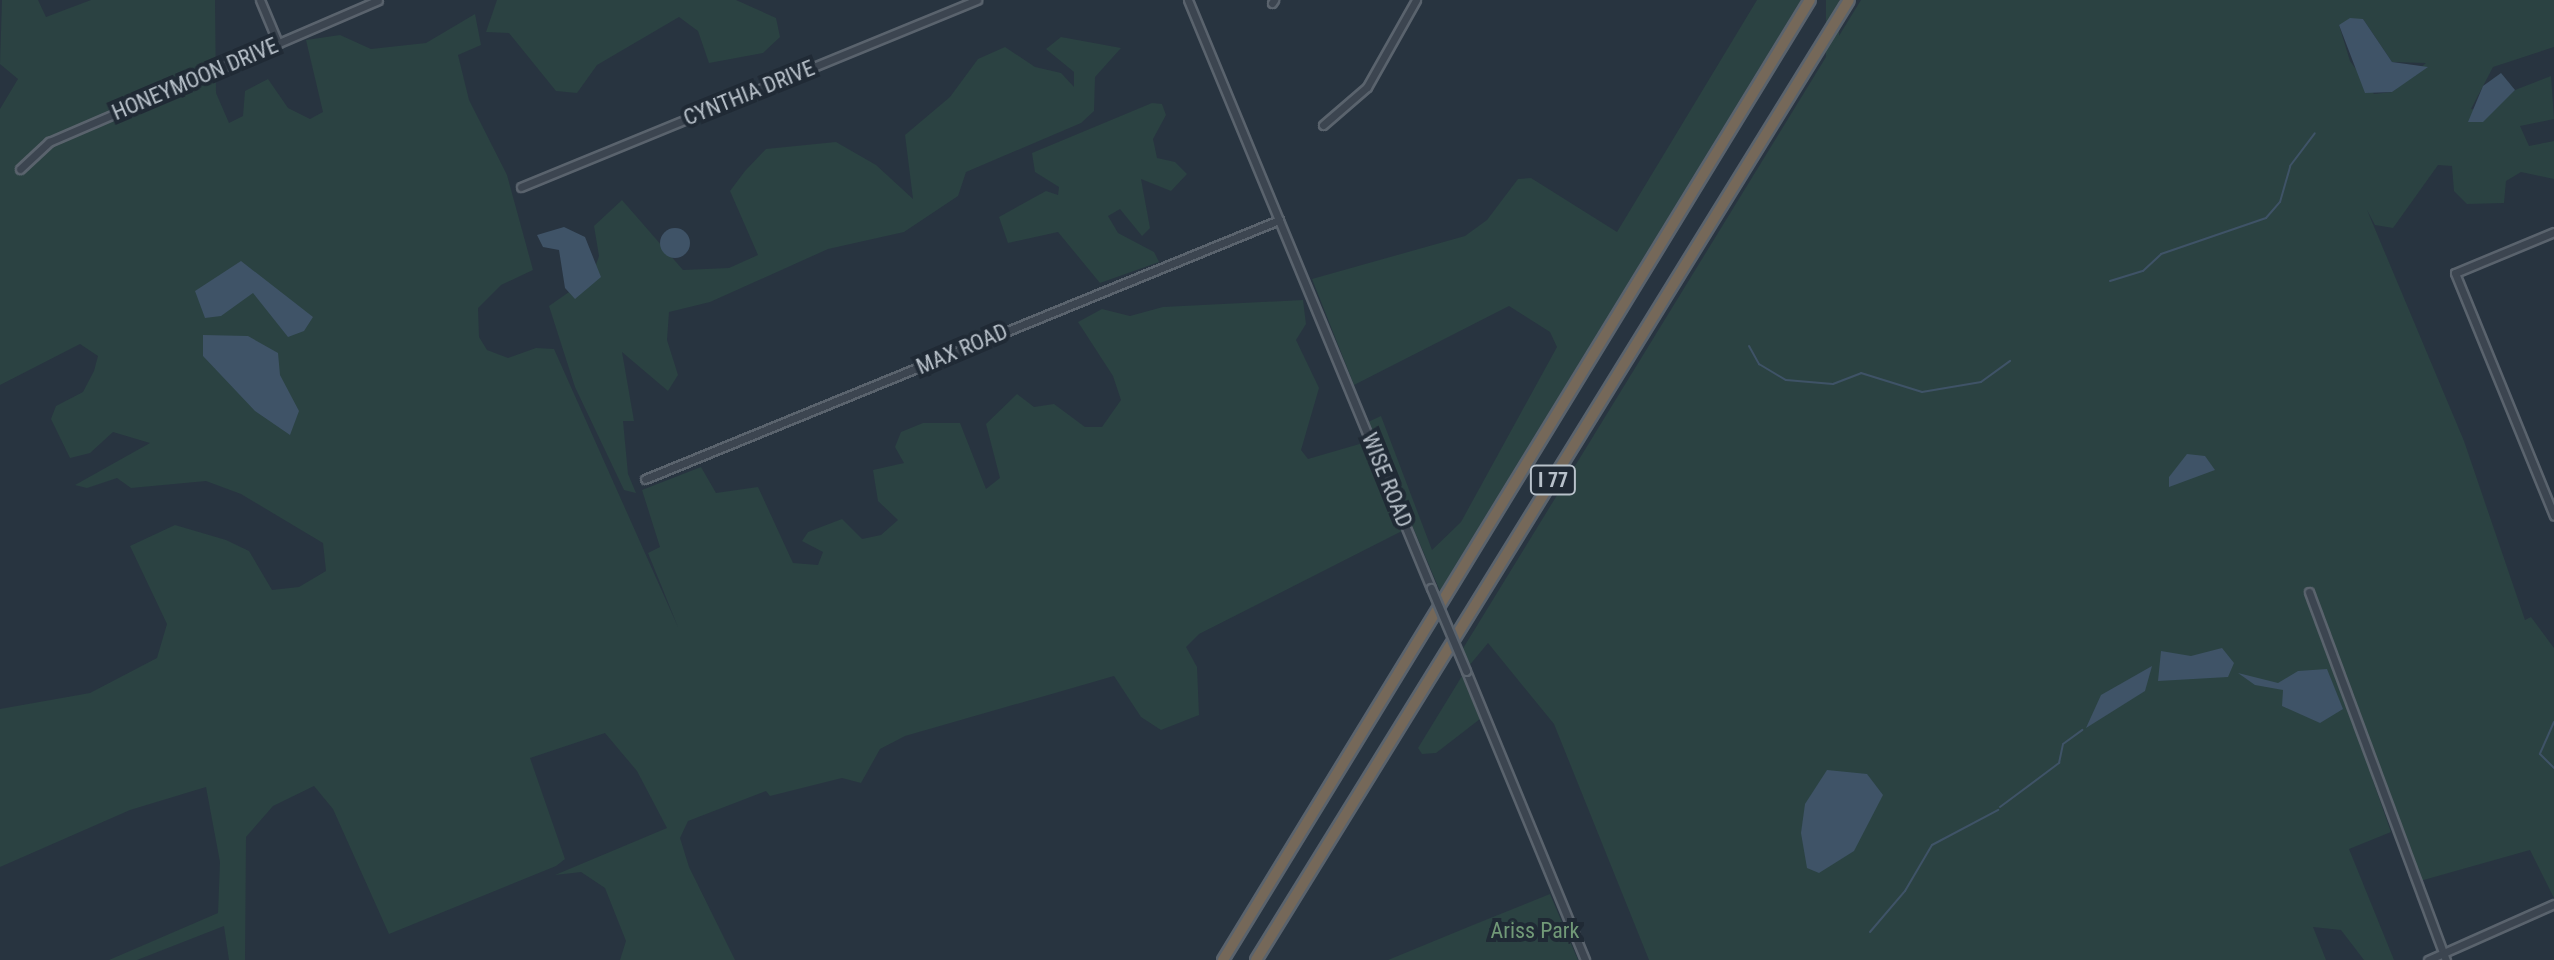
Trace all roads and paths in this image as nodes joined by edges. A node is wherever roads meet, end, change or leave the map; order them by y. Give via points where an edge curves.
1 (260, 0) edge
2 (378, 0) edge
3 (977, 0) edge
4 (1188, 0) edge
5 (1416, 0) edge
6 (1810, 0) edge
7 (1849, 0) edge
8 (278, 43) junction
9 (1323, 125) dead end
10 (20, 169) dead end
11 (521, 187) dead end
12 (1279, 220) junction
13 (2554, 232) edge
14 (645, 479) dead end
15 (2554, 516) edge
16 (2309, 592) dead end
17 (2554, 904) edge
18 (2446, 955) edge
19 (1223, 960) edge
20 (1256, 960) edge
21 (1585, 960) edge
22 (2428, 960) edge

1 - 8 street
2 - 8 street, HONEYMOON DRIVE
3 - 11 street, CYNTHIA DRIVE
4 - 12 street, WISE ROAD
5 - 9 street via 1367,87
6 - 19 highway, I 77
7 - 20 highway, I 77
8 - 10 street, HONEYMOON DRIVE via 49,142
12 - 14 street, MAX ROAD
12 - 21 street, WISE ROAD, bridge
13 - 15 street via 2455,273
16 - 18 street
17 - 18 street
18 - 22 street

